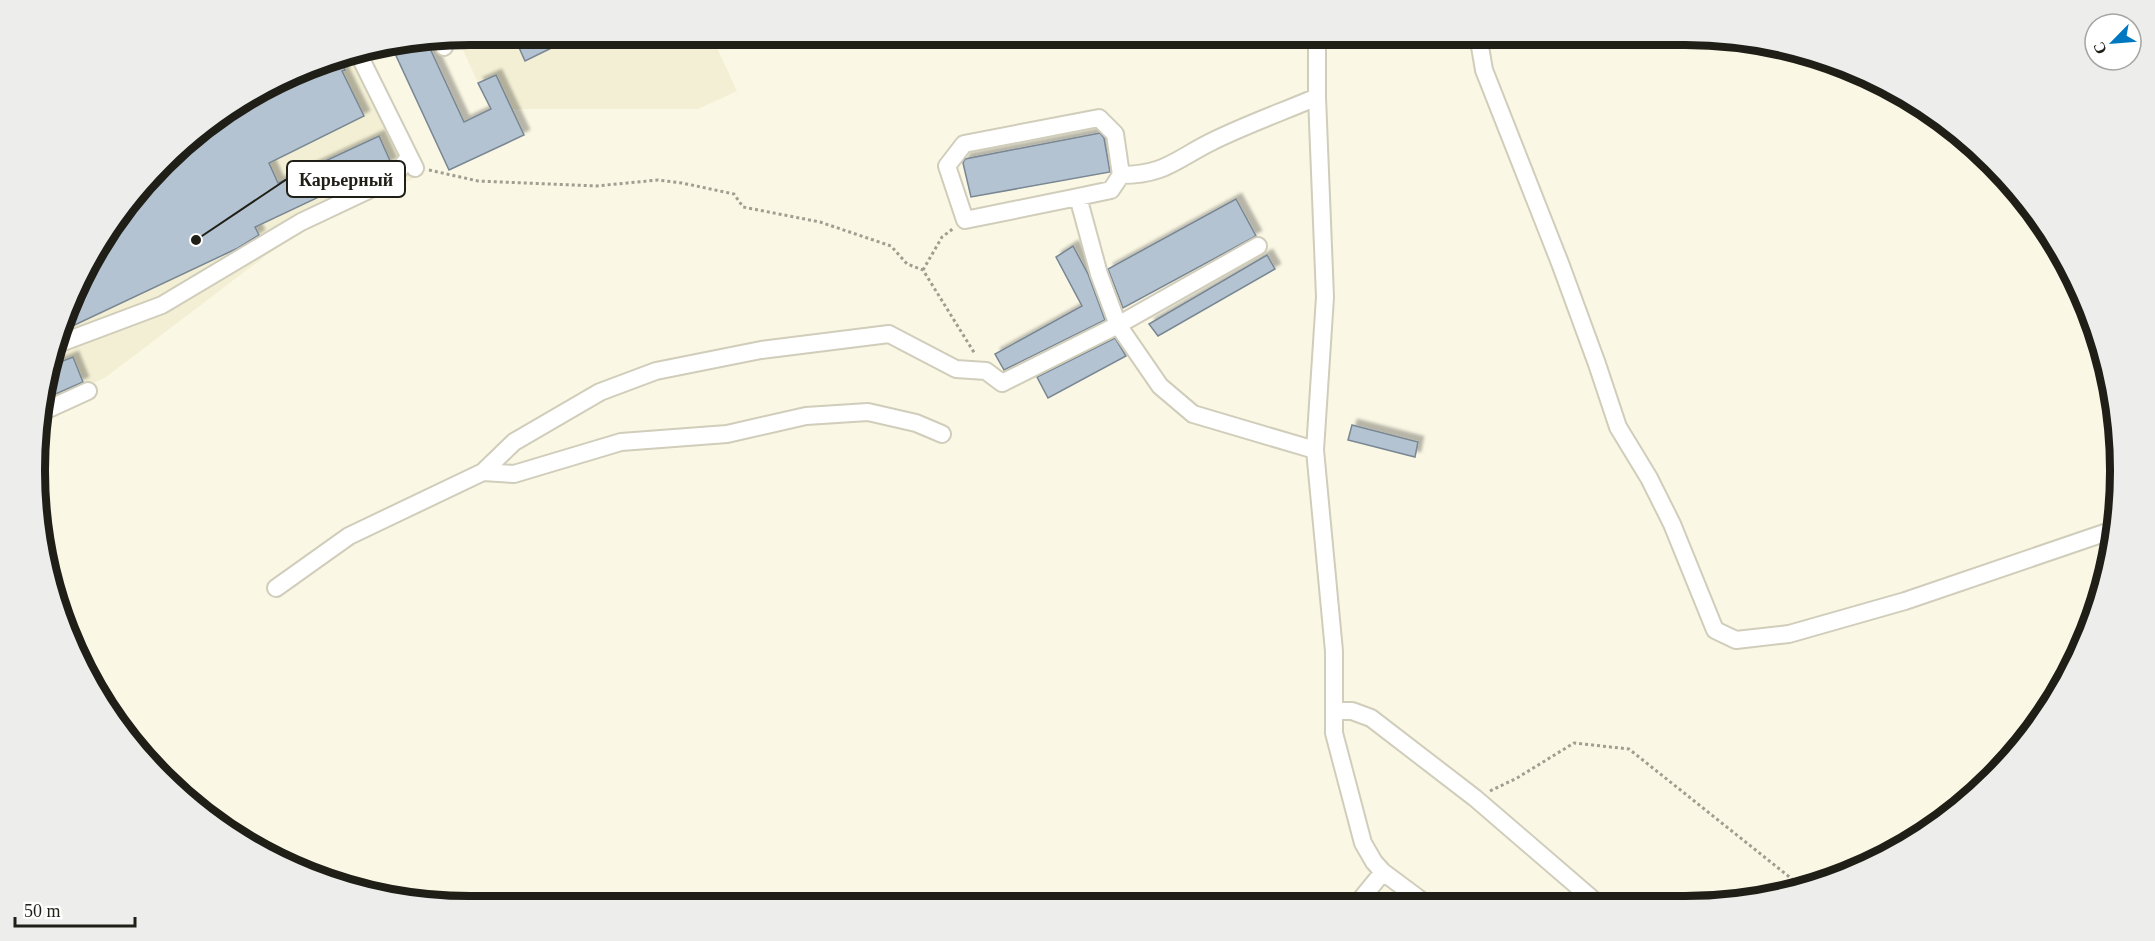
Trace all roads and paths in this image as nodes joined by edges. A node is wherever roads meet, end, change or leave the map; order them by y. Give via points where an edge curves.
1 (1317, 45) edge
2 (1480, 45) edge
3 (361, 59) edge
4 (1317, 97) junction
5 (412, 162) junction
6 (1121, 176) junction
7 (1078, 197) junction
8 (965, 220) junction
9 (1258, 246) dead end
10 (923, 270) junction
11 (1118, 325) junction
12 (66, 341) edge
13 (986, 371) junction
14 (88, 391) dead end
15 (50, 408) edge
16 (942, 434) dead end
17 (1315, 450) junction
18 (483, 472) junction
19 (2105, 533) edge
20 (276, 588) dead end
21 (1334, 711) junction
22 (1475, 798) junction
23 (1383, 872) junction
24 (1796, 882) edge
25 (1364, 896) edge
26 (1415, 896) edge
27 (1589, 896) edge

1 - 4 street
2 - 19 street via 1484,70 1560,263 1618,427 1672,524 1715,630 1736,640 1789,634 1905,601
3 - 5 street
4 - 6 street via 1211,142 1164,169
4 - 17 street via 1325,297
5 - 10 path via 478,181 596,186 658,180 713,189 734,194 743,207 820,222 891,246 907,264
5 - 12 street via 392,179 301,222 162,305
6 - 7 street via 1112,190
6 - 8 street via 1115,134 1099,118 964,144 947,166
7 - 8 street
7 - 11 street
8 - 10 path via 942,237
9 - 11 street
10 - 13 path
11 - 13 street via 1002,383
11 - 17 street via 1160,386 1193,414
13 - 18 street via 956,369 889,334 762,350 656,371 600,392 514,442
14 - 15 street
16 - 18 street via 916,423 868,412 806,416 728,434 621,442 514,474
17 - 21 street via 1335,661
18 - 20 street via 349,536
21 - 22 street via 1352,711 1371,718
21 - 23 street via 1334,733 1363,843
22 - 24 path via 1574,743 1629,748
22 - 27 street
23 - 25 street
23 - 26 street

